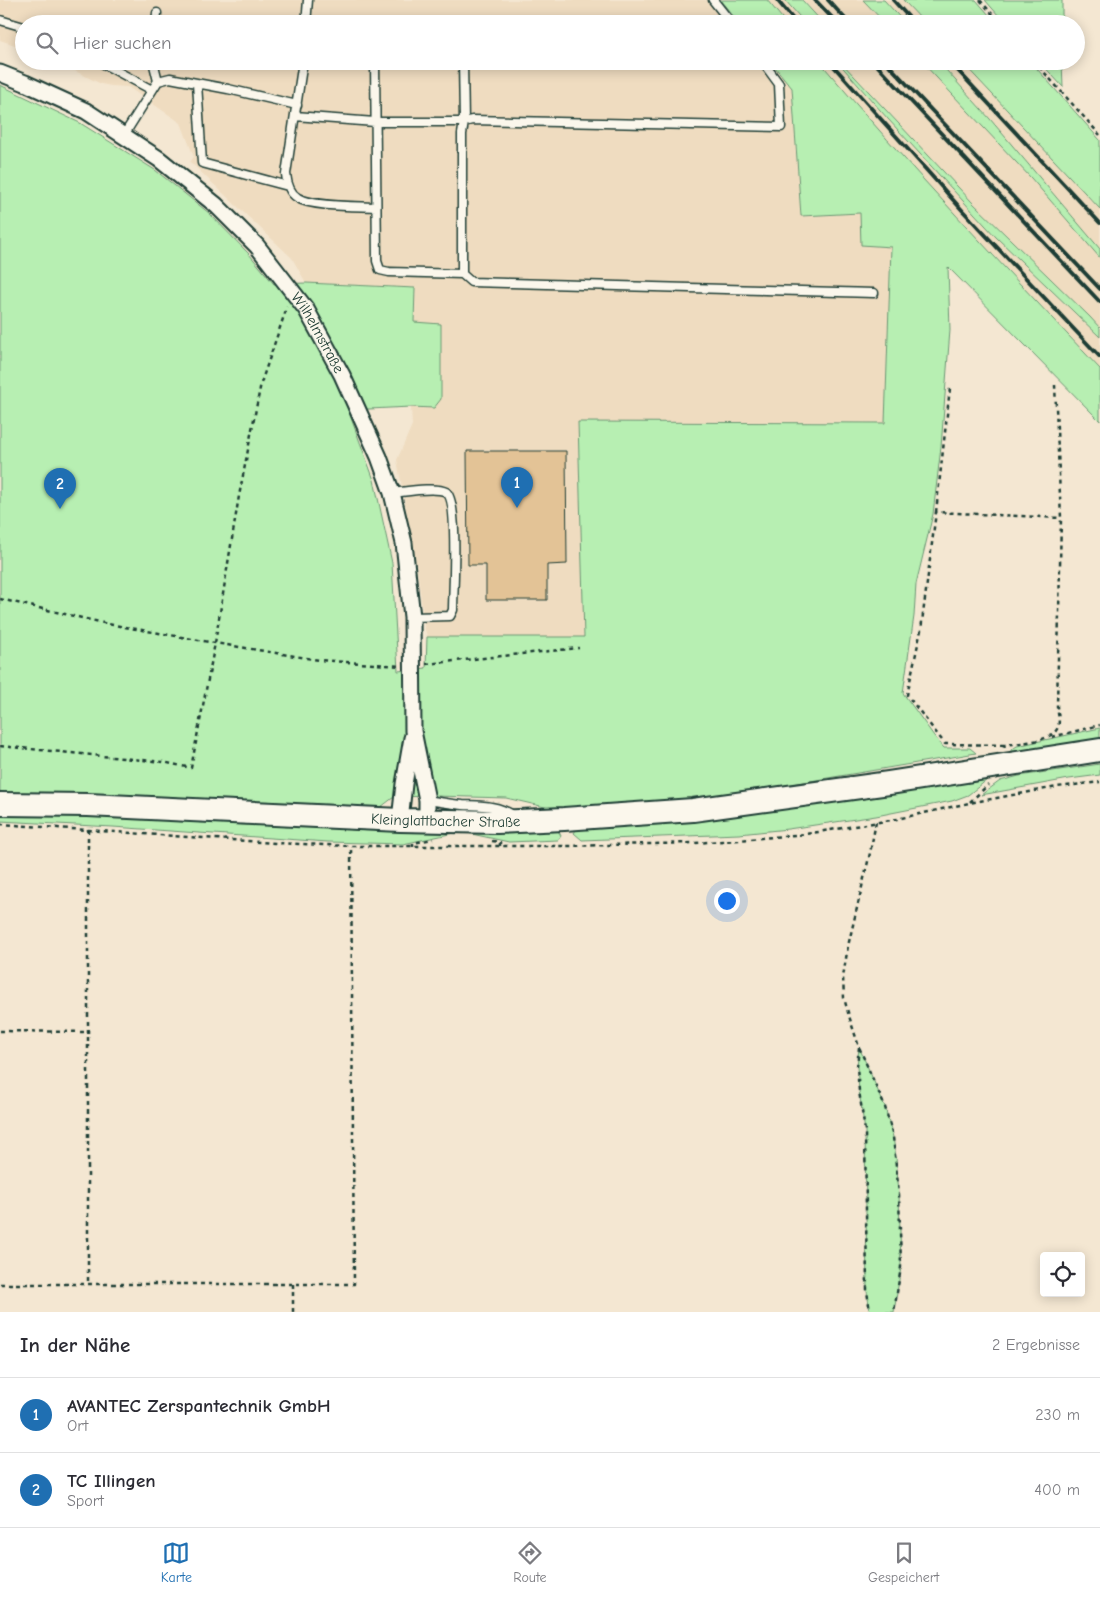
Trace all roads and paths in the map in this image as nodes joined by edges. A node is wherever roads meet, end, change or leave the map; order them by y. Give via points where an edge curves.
1 (308, 0) edge
2 (713, 0) edge
3 (980, 0) edge
4 (307, 15) edge
5 (725, 15) edge
6 (993, 15) edge
7 (0, 20) edge
8 (15, 24) edge
9 (115, 70) edge
10 (155, 70) edge
11 (302, 70) edge
12 (375, 70) edge
13 (463, 70) edge
14 (769, 70) edge
15 (1042, 70) edge
16 (0, 73) edge
17 (158, 81) junction
18 (197, 83) junction
19 (152, 90) junction
20 (297, 105) junction
21 (295, 116) junction
22 (375, 122) junction
23 (464, 122) junction
24 (124, 135) junction
25 (1100, 136) edge
26 (288, 186) junction
27 (376, 207) junction
28 (462, 274) junction
29 (292, 292) junction
30 (874, 292) dead end
31 (1055, 385) dead end
32 (950, 388) dead end
33 (392, 493) junction
34 (936, 512) junction
35 (1061, 518) junction
36 (0, 599) edge
37 (412, 617) junction
38 (215, 644) junction
39 (579, 648) dead end
40 (412, 666) junction
41 (1100, 725) edge
42 (413, 731) junction
43 (1048, 738) junction
44 (0, 746) edge
45 (1100, 750) edge
46 (1006, 754) junction
47 (1100, 782) edge
48 (969, 803) dead end
49 (0, 804) edge
50 (427, 810) junction
51 (400, 820) junction
52 (876, 822) dead end
53 (88, 829) dead end
54 (351, 846) dead end
55 (0, 1031) edge
56 (89, 1032) junction
57 (859, 1047) junction
58 (88, 1283) junction
59 (0, 1284) edge
60 (293, 1284) junction
61 (293, 1312) edge
62 (870, 1312) edge
63 (894, 1312) edge

1 - 4 lane
2 - 5 lane
3 - 6 path
7 - 8 lane
9 - 19 lane
10 - 17 lane
11 - 20 lane
12 - 22 lane
13 - 23 lane
14 - 23 lane via 779,84 781,127
15 - 25 path
16 - 24 street, Wilhelmstraße via 86,111
17 - 18 lane via 170,78
17 - 19 lane
18 - 20 lane
18 - 26 lane via 202,163
19 - 24 lane
20 - 21 lane
21 - 22 lane
21 - 26 lane via 286,174
22 - 23 lane
22 - 27 lane
23 - 28 lane
24 - 29 street, Wilhelmstraße via 216,205 257,246
26 - 27 lane via 297,198 314,203
27 - 28 lane via 380,270
28 - 30 lane via 471,282
29 - 33 street, Wilhelmstraße via 306,309 342,375
29 - 38 path via 261,383
31 - 35 path
32 - 34 path
33 - 37 street, Wilhelmstraße via 404,543
33 - 37 lane via 437,489 446,492 451,499 454,522 453,610 450,616
34 - 35 path
34 - 46 path via 921,630 907,695 945,744
35 - 43 path via 1059,722 1058,728
36 - 38 path
37 - 40 street, Wilhelmstraße
38 - 40 path via 319,660
38 - 44 path via 191,768 163,762
39 - 40 path
40 - 42 street, Wilhelmstraße
41 - 43 path
42 - 50 street, Wilhelmstraße
42 - 51 street, Wilhelmstraße
43 - 46 path
45 - 46 street, Kleinglattbacher Straße
46 - 50 street, Kleinglattbacher Straße via 889,783 692,810 523,821
47 - 48 path
49 - 51 street, Kleinglattbacher Straße via 88,805
50 - 51 street, Kleinglattbacher Straße
52 - 57 path via 843,977 844,998
53 - 56 path
54 - 60 path via 354,1284
55 - 56 path
56 - 58 path
57 - 62 path via 857,1067 865,1131
57 - 63 path via 885,1106 896,1157 901,1266
58 - 59 path
58 - 60 path
60 - 61 path

